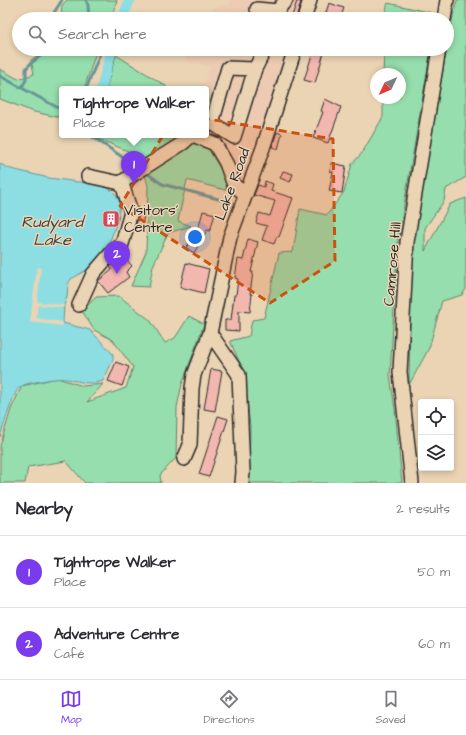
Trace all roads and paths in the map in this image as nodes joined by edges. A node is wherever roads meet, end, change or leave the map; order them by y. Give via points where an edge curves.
1 (286, 0) edge
2 (310, 0) edge
3 (447, 0) edge
4 (257, 9) dead end
5 (266, 12) edge
6 (278, 12) edge
7 (306, 12) edge
8 (445, 12) edge
9 (262, 56) edge
10 (293, 56) edge
11 (438, 56) edge
12 (255, 69) junction
13 (189, 138) edge
14 (200, 138) edge
15 (88, 176) dead end
16 (120, 183) junction
17 (245, 194) junction
18 (79, 305) dead end
19 (210, 333) junction
20 (184, 459) dead end
21 (242, 483) edge
22 (412, 483) edge

1 - 6 street
2 - 7 street
3 - 8 street
4 - 5 street
9 - 12 street
10 - 17 street, Lake Road
11 - 22 street, Camrose Hill via 407,242 400,372
12 - 12 street via 241,114 234,137 212,123 228,68
13 - 16 street
14 - 17 street via 215,144 234,185
15 - 16 street
16 - 18 street via 131,212 122,244 93,274
17 - 19 street, Lake Road via 230,237
19 - 20 street, Lake Road via 194,375 190,444
19 - 21 street via 239,375

